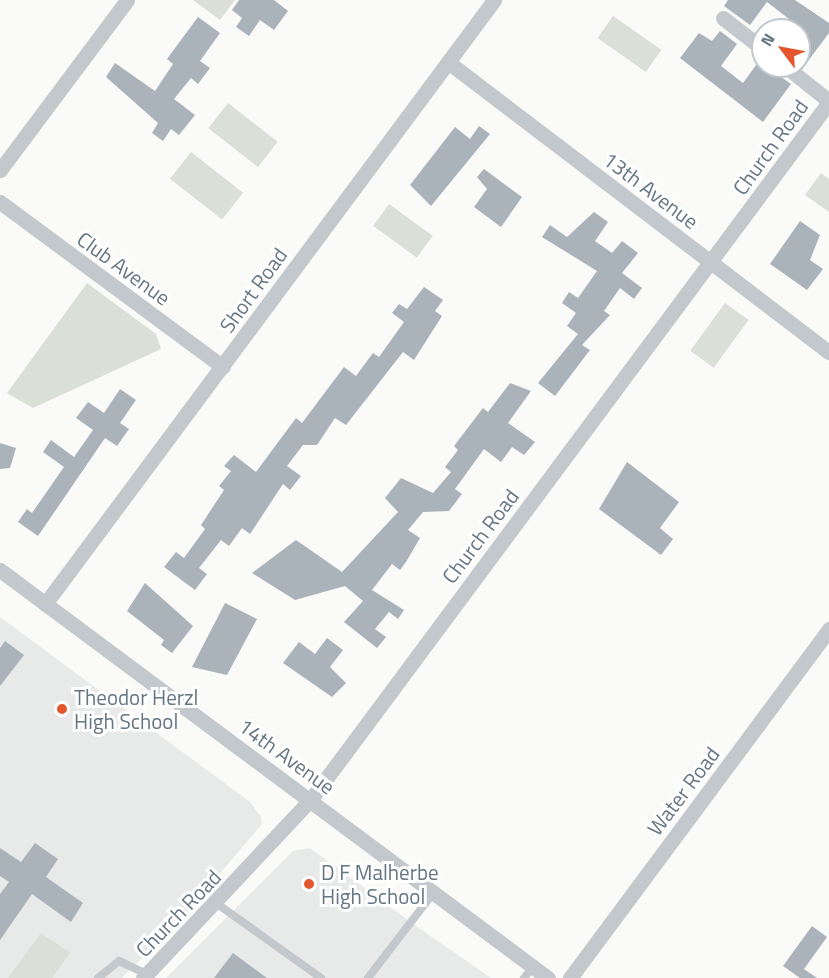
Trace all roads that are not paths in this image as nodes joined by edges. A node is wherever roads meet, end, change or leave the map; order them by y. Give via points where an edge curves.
1 (127, 0) edge
2 (494, 0) edge
3 (723, 18) dead end
4 (751, 40) edge
5 (448, 62) junction
6 (800, 78) edge
7 (829, 101) edge
8 (0, 170) edge
9 (0, 202) edge
10 (711, 262) junction
11 (829, 352) edge
12 (223, 367) junction
13 (0, 570) edge
14 (45, 604) junction
15 (829, 629) edge
16 (311, 799) junction
17 (434, 892) junction
18 (216, 903) junction
19 (528, 972) edge
20 (145, 976) edge
21 (98, 978) edge
22 (321, 978) edge
23 (368, 978) edge
24 (548, 978) edge
25 (570, 978) edge

1 - 8 street
2 - 5 street, Short Road
3 - 4 street
5 - 10 street, 13th Avenue
5 - 12 street, Short Road
6 - 7 street
7 - 10 street, Church Road
9 - 12 street, Club Avenue
10 - 11 street, 13th Avenue
10 - 16 street, Church Road
12 - 14 street, Short Road
13 - 14 street, 14th Avenue
14 - 16 street, 14th Avenue
15 - 25 street, Water Road
16 - 17 street, 14th Avenue
16 - 18 street, Church Road
17 - 19 street, 14th Avenue
17 - 23 lane
18 - 20 street, Church Road
18 - 22 lane
19 - 24 street, 14th Avenue
20 - 21 lane via 119,962

